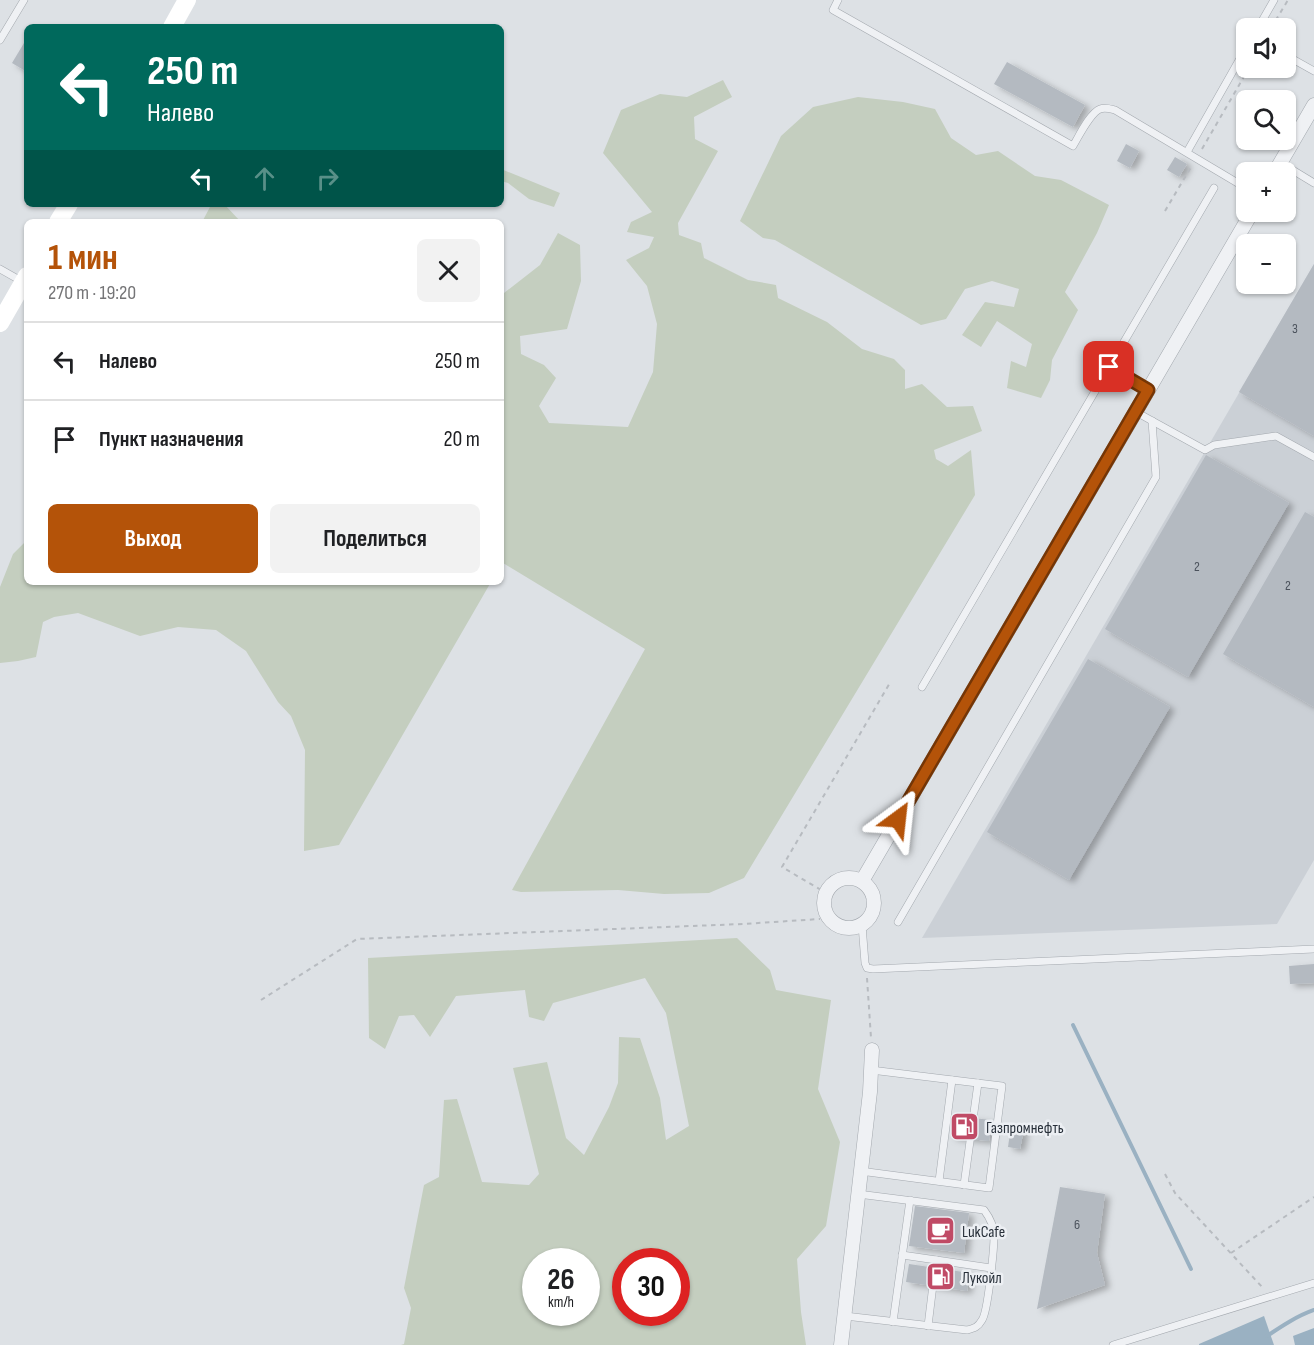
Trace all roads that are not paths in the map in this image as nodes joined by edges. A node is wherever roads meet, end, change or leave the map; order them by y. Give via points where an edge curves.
1 (24, 0) edge
2 (187, 0) edge
3 (838, 0) edge
4 (1274, 0) edge
5 (1264, 18) edge
6 (174, 24) edge
7 (0, 40) edge
8 (1296, 61) edge
9 (1236, 66) edge
10 (1314, 71) edge
11 (1314, 105) edge
12 (1187, 152) junction
13 (1281, 162) edge
14 (1296, 176) edge
15 (1236, 182) edge
16 (1314, 183) edge
17 (1214, 188) dead end
18 (1246, 222) edge
19 (0, 269) edge
20 (24, 279) edge
21 (24, 281) edge
22 (0, 323) edge
23 (1109, 367) junction
24 (1148, 390) junction
25 (1136, 411) junction
26 (1152, 421) junction
27 (1314, 457) edge
28 (922, 687) dead end
29 (862, 880) junction
30 (898, 922) dead end
31 (862, 925) junction
32 (1314, 949) edge
33 (872, 1050) road end
34 (871, 1070) junction
35 (952, 1080) junction
36 (978, 1083) junction
37 (860, 1171) junction
38 (939, 1181) junction
39 (964, 1185) junction
40 (858, 1194) junction
41 (910, 1200) junction
42 (902, 1256) junction
43 (936, 1260) junction
44 (991, 1268) junction
45 (1314, 1283) edge
46 (845, 1316) junction
47 (893, 1322) junction
48 (928, 1326) junction
49 (841, 1345) edge
50 (1113, 1345) edge

1 - 7 lane
2 - 6 street
3 - 12 lane via 833,10 1073,146 1091,117 1099,109 1108,108
4 - 5 lane
8 - 10 lane
9 - 12 lane
11 - 13 street
12 - 15 lane
14 - 16 lane
17 - 23 lane
18 - 24 street
19 - 20 lane
21 - 22 street
23 - 24 lane
23 - 28 lane
24 - 25 street
25 - 26 lane
25 - 29 street
26 - 27 lane via 1205,450 1214,445 1276,436
26 - 30 lane via 1156,477
29 - 31 street via 874,897 874,908
29 - 31 street via 841,878 826,892 824,903 832,922 841,927
31 - 32 lane via 865,963 873,969
33 - 34 street
34 - 35 lane
34 - 37 street
35 - 36 lane
35 - 38 lane
36 - 39 lane
36 - 39 lane via 1002,1086 989,1188
37 - 38 lane
37 - 40 street
38 - 39 lane
40 - 41 lane
40 - 46 street
41 - 42 lane
41 - 44 lane via 984,1210 994,1235
42 - 43 lane
42 - 47 lane
43 - 44 lane
43 - 48 lane
44 - 48 lane via 984,1318 977,1327 967,1330
45 - 50 lane
46 - 47 lane
46 - 49 street
47 - 48 lane

